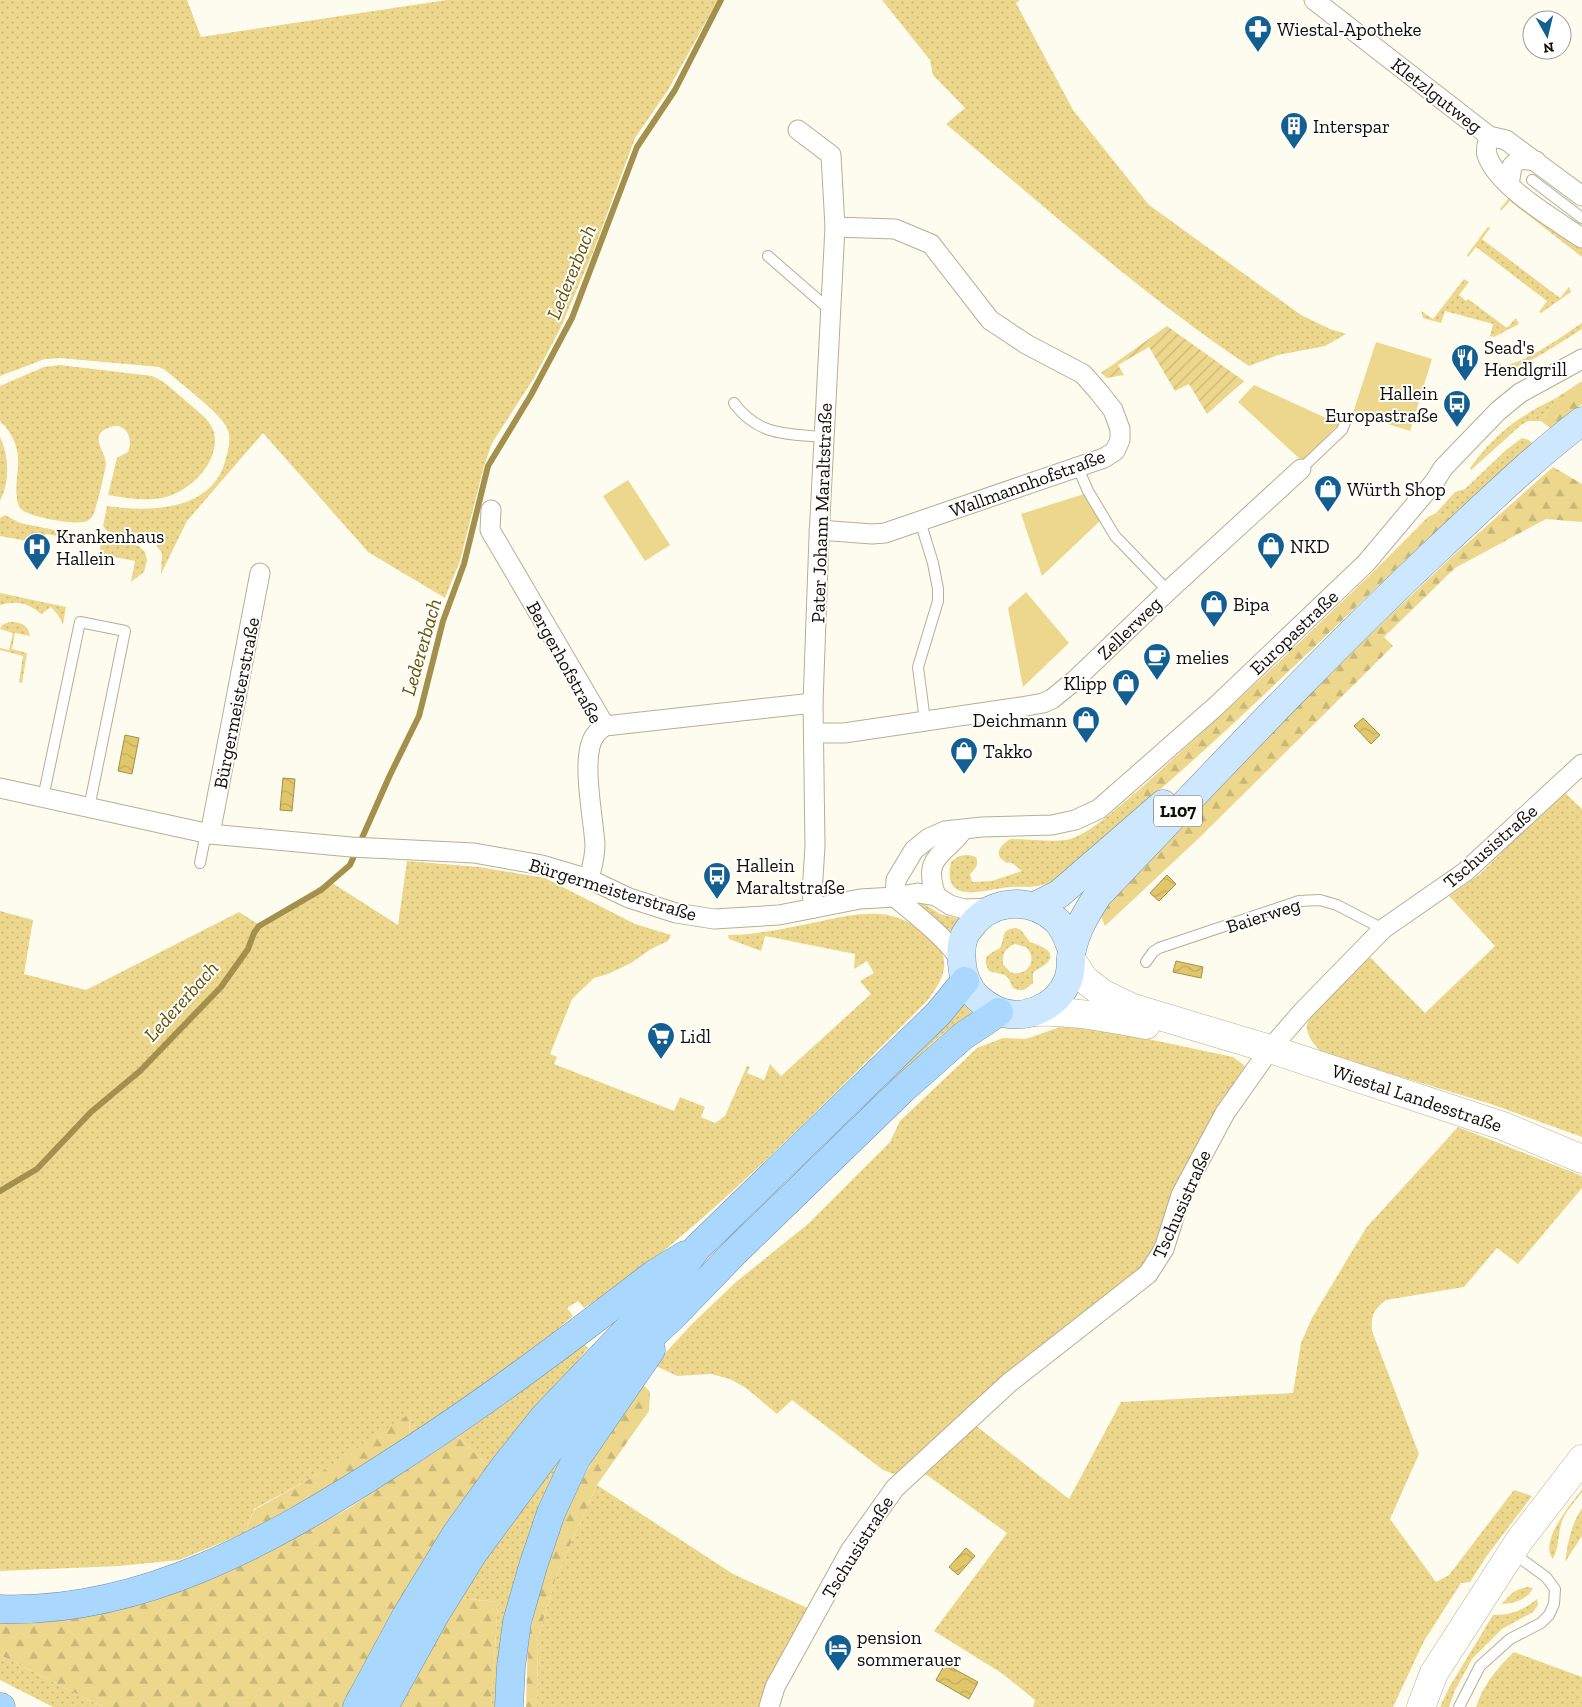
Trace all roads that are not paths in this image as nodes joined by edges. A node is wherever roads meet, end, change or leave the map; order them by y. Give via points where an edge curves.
1 (1314, 0) edge
2 (798, 130) dead end
3 (1489, 136) junction
4 (1536, 161) junction
5 (1532, 180) dead end
6 (1509, 185) junction
7 (1582, 196) edge
8 (1582, 218) edge
9 (835, 227) junction
10 (1582, 238) edge
11 (768, 256) dead end
12 (830, 310) junction
13 (1582, 359) edge
14 (734, 403) dead end
15 (1346, 420) dead end
16 (1578, 424) edge
17 (824, 437) junction
18 (1078, 468) junction
19 (1301, 469) joint
20 (492, 510) dead end
21 (920, 521) junction
22 (819, 530) junction
23 (260, 573) dead end
24 (1168, 591) junction
25 (1301, 682) junction
26 (813, 703) junction
27 (925, 721) junction
28 (605, 726) junction
29 (814, 733) junction
30 (1582, 764) edge
31 (0, 788) edge
32 (43, 798) junction
33 (89, 808) junction
34 (963, 830) junction
35 (208, 833) junction
36 (200, 863) dead end
37 (589, 879) junction
38 (936, 896) junction
39 (895, 897) junction
40 (1035, 906) junction
41 (814, 908) junction
42 (994, 908) junction
43 (1383, 929) junction
44 (1072, 955) junction
45 (1146, 962) dead end
46 (964, 971) junction
47 (999, 1012) junction
48 (1032, 1012) junction
49 (1259, 1046) junction
50 (1582, 1159) edge
51 (697, 1248) junction
52 (673, 1316) junction
53 (1582, 1459) edge
54 (1512, 1552) junction
55 (0, 1609) edge
56 (357, 1707) edge
57 (384, 1707) edge
58 (509, 1707) edge
59 (769, 1707) edge
60 (1421, 1707) edge
61 (1459, 1707) edge

1 - 3 street, Kletzlgutweg
2 - 9 street, Pater Johann Maraltstraße via 831,155
3 - 4 street, Kletzlgutweg via 1506,140
3 - 6 street, Kletzlgutweg via 1486,153 1493,168
4 - 6 street via 1520,159 1512,166
4 - 7 street, Kletzlgutweg
5 - 8 lane
6 - 10 street, Kletzlgutweg
9 - 12 street, Pater Johann Maraltstraße
9 - 18 street, Wallmannhofstraße via 895,229 931,244 990,320 1026,344 1083,374 1112,410 1120,429 1120,440 1114,451 1104,458
11 - 12 lane
12 - 17 street, Pater Johann Maraltstraße
13 - 34 street, Europastraße via 1520,393 1498,411 1443,468 1366,563 1216,707 1098,809 1075,820 1052,825
14 - 17 lane via 752,422 769,430
15 - 19 lane via 1342,430
16 - 25 main road, L107 via 1403,582
17 - 22 street, Pater Johann Maraltstraße
18 - 21 street, Wallmannhofstraße
18 - 24 lane, Zellerweg via 1115,536
19 - 24 street, Zellerweg
20 - 28 street, Bergerhofstraße via 490,530
21 - 22 street, Wallmannhofstraße via 885,533
21 - 27 lane via 938,589 938,601 918,666
22 - 26 street, Pater Johann Maraltstraße
23 - 35 street, Bürgermeisterstraße
24 - 27 street, Zellerweg via 1052,699 1021,707
25 - 40 main road, L107 via 1059,894
25 - 44 main road, L107 via 1098,895 1080,926
26 - 28 street
26 - 29 street, Pater Johann Maraltstraße
27 - 29 street, Zellerweg via 844,733
28 - 37 street, Bergerhofstraße via 594,735 590,750 588,796 595,844
29 - 41 street, Pater Johann Maraltstraße
30 - 43 street, Tschusistraße via 1466,872
31 - 32 street, Bürgermeisterstraße
32 - 33 street, Bürgermeisterstraße
32 - 33 lane via 80,622 124,631
33 - 35 street, Bürgermeisterstraße
34 - 38 street via 934,862 931,872
34 - 39 street, Europastraße via 945,831 914,850 896,880
35 - 36 lane
35 - 37 street, Bürgermeisterstraße via 360,847 474,853 542,865
37 - 41 street, Bürgermeisterstraße via 629,898 676,913 714,919 779,915
38 - 39 street via 918,892
38 - 42 street via 964,909
39 - 41 street, Bürgermeisterstraße via 860,899
39 - 46 street via 954,950
40 - 42 main road, L107 via 1014,903
40 - 44 main road, L107 via 1056,920 1066,934
42 - 46 main road, L107 via 976,919 964,936 961,949
43 - 45 lane, Baierweg via 1337,905 1320,900 1299,901 1159,948
43 - 49 street, Tschusistraße via 1302,1012
44 - 48 main road, L107 via 1068,980 1060,996
44 - 49 main road, Wiestal Landesstraße / L107 via 1084,979 1114,1000
46 - 47 main road, L107 via 976,998
46 - 51 highway via 938,1014
47 - 48 main road, L107
47 - 52 highway via 963,1036 902,1090
48 - 49 main road, Wiestal Landesstraße / L107 via 1099,1016
49 - 50 main road, Wiestal Landesstraße / L107 via 1503,1126
49 - 59 street, Tschusistraße via 1181,1194 1164,1249 1148,1274 1009,1383 895,1488 850,1552 775,1687
51 - 55 highway via 654,1274 464,1416 342,1495 277,1532 209,1565 144,1588 76,1604
51 - 56 highway via 669,1286 544,1417 505,1466 456,1534 406,1616
52 - 57 highway via 610,1375 544,1458 472,1556
52 - 58 highway via 576,1459 551,1513 517,1622
53 - 54 main road
54 - 60 main road via 1434,1673
54 - 61 lane via 1546,1577 1555,1589 1552,1610 1541,1623 1510,1639 1480,1666

